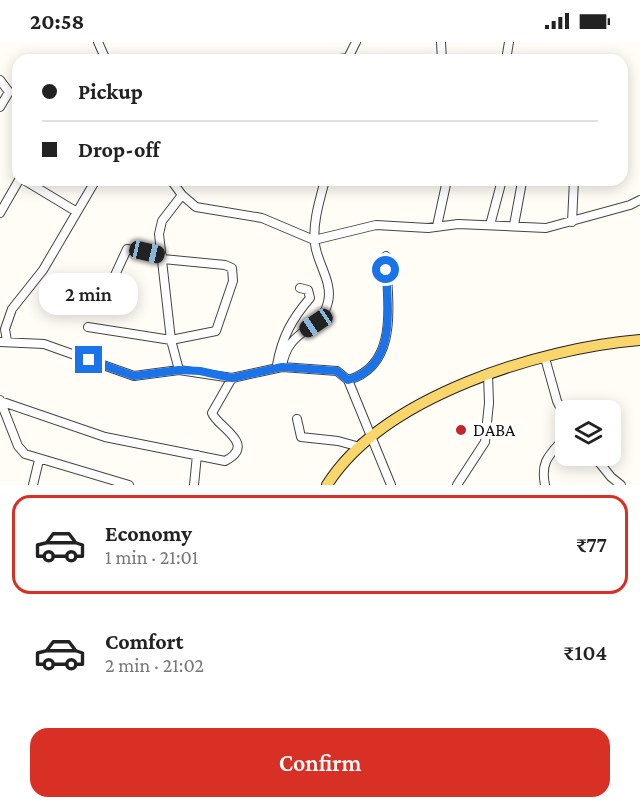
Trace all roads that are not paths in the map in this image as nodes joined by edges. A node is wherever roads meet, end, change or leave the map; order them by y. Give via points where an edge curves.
1 (0, 80) edge
2 (0, 107) edge
3 (16, 186) edge
4 (34, 186) edge
5 (92, 186) edge
6 (175, 186) edge
7 (324, 186) edge
8 (446, 186) edge
9 (500, 186) edge
10 (521, 186) edge
11 (574, 186) edge
12 (182, 195) junction
13 (640, 200) edge
14 (77, 212) junction
15 (0, 213) edge
16 (572, 222) junction
17 (490, 225) junction
18 (513, 225) junction
19 (437, 226) junction
20 (314, 240) junction
21 (386, 256) dead end
22 (163, 258) junction
23 (110, 286) dead end
24 (300, 288) dead end
25 (88, 327) dead end
26 (288, 337) junction
27 (171, 340) junction
28 (640, 340) edge
29 (3, 341) edge
30 (545, 358) junction
31 (279, 368) junction
32 (179, 370) junction
33 (488, 374) junction
34 (232, 378) junction
35 (348, 380) junction
36 (556, 400) edge
37 (0, 401) edge
38 (297, 419) dead end
39 (370, 439) junction
40 (360, 447) junction
41 (555, 448) edge
42 (197, 455) junction
43 (39, 460) junction
44 (602, 466) edge
45 (33, 485) edge
46 (129, 485) edge
47 (194, 485) edge
48 (327, 485) edge
49 (391, 485) edge
50 (457, 485) edge
51 (545, 485) edge
52 (621, 485) edge

1 - 2 street via 9,92
3 - 15 street
4 - 14 street
5 - 14 street
6 - 12 street
7 - 20 street
8 - 19 street
9 - 17 street
10 - 18 street
11 - 16 street
12 - 20 street via 203,210 262,218
12 - 22 street via 161,224
13 - 16 street
14 - 29 street via 42,270 12,309
16 - 18 street via 546,228
17 - 18 street
17 - 19 street
19 - 20 street via 366,226
20 - 26 street via 329,301 321,318
21 - 35 street via 389,329 369,371
22 - 23 street via 127,249
22 - 27 street
22 - 27 street via 225,265 235,271 216,331
24 - 26 street via 309,290 310,298
25 - 27 street
26 - 31 street
27 - 32 street
28 - 30 main road
29 - 32 street via 44,344 128,375
30 - 33 main road
30 - 36 street
31 - 34 street
31 - 35 street via 337,371
32 - 34 street
33 - 39 main road via 431,399
33 - 50 street via 485,442
34 - 42 street via 212,413 232,431 236,449 225,461
35 - 39 street
37 - 42 street via 105,437
37 - 43 street via 18,446
38 - 40 street via 301,437
39 - 40 main road
39 - 49 street
40 - 48 main road
41 - 51 street via 544,461
42 - 47 street
43 - 45 street
43 - 46 street
44 - 52 street

